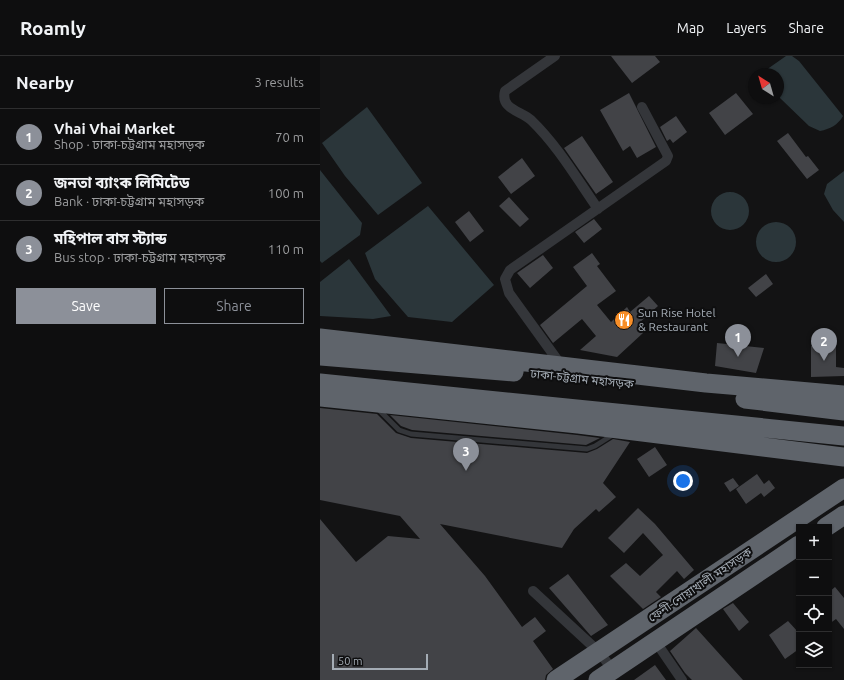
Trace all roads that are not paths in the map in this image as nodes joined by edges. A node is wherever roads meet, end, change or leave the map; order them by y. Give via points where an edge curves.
1 (555, 56) edge
2 (642, 107) dead end
3 (598, 209) junction
4 (320, 338) edge
5 (320, 356) edge
6 (561, 366) junction
7 (320, 383) edge
8 (844, 395) edge
9 (320, 397) edge
10 (372, 403) junction
11 (844, 411) edge
12 (620, 430) junction
13 (844, 436) edge
14 (844, 458) edge
15 (844, 488) edge
16 (844, 515) edge
17 (830, 524) edge
18 (796, 547) edge
19 (533, 591) dead end
20 (656, 642) junction
21 (599, 652) junction
22 (606, 675) edge
23 (556, 680) edge
24 (682, 680) edge

1 - 3 street via 505,91 505,102 530,119 555,146
2 - 3 street via 668,156 666,161
3 - 6 street via 510,270 505,279 509,293
4 - 6 highway
5 - 11 highway, ঢাকা-চট্টগ্রাম মহাসড়ক via 565,376
6 - 8 highway via 706,383
7 - 13 highway
9 - 10 highway
10 - 12 highway
10 - 12 lane via 399,430 411,434 587,448 595,446
12 - 14 highway
15 - 21 highway, ফেনী-নোয়াখালী মহাসড়ক
16 - 17 highway
18 - 20 highway, ফেনী-নোয়াখালী মহাসড়ক
19 - 21 street
20 - 22 highway, ফেনী-নোয়াখালী মহাসড়ক
20 - 24 street
21 - 22 street
21 - 23 highway, ফেনী-নোয়াখালী মহাসড়ক

